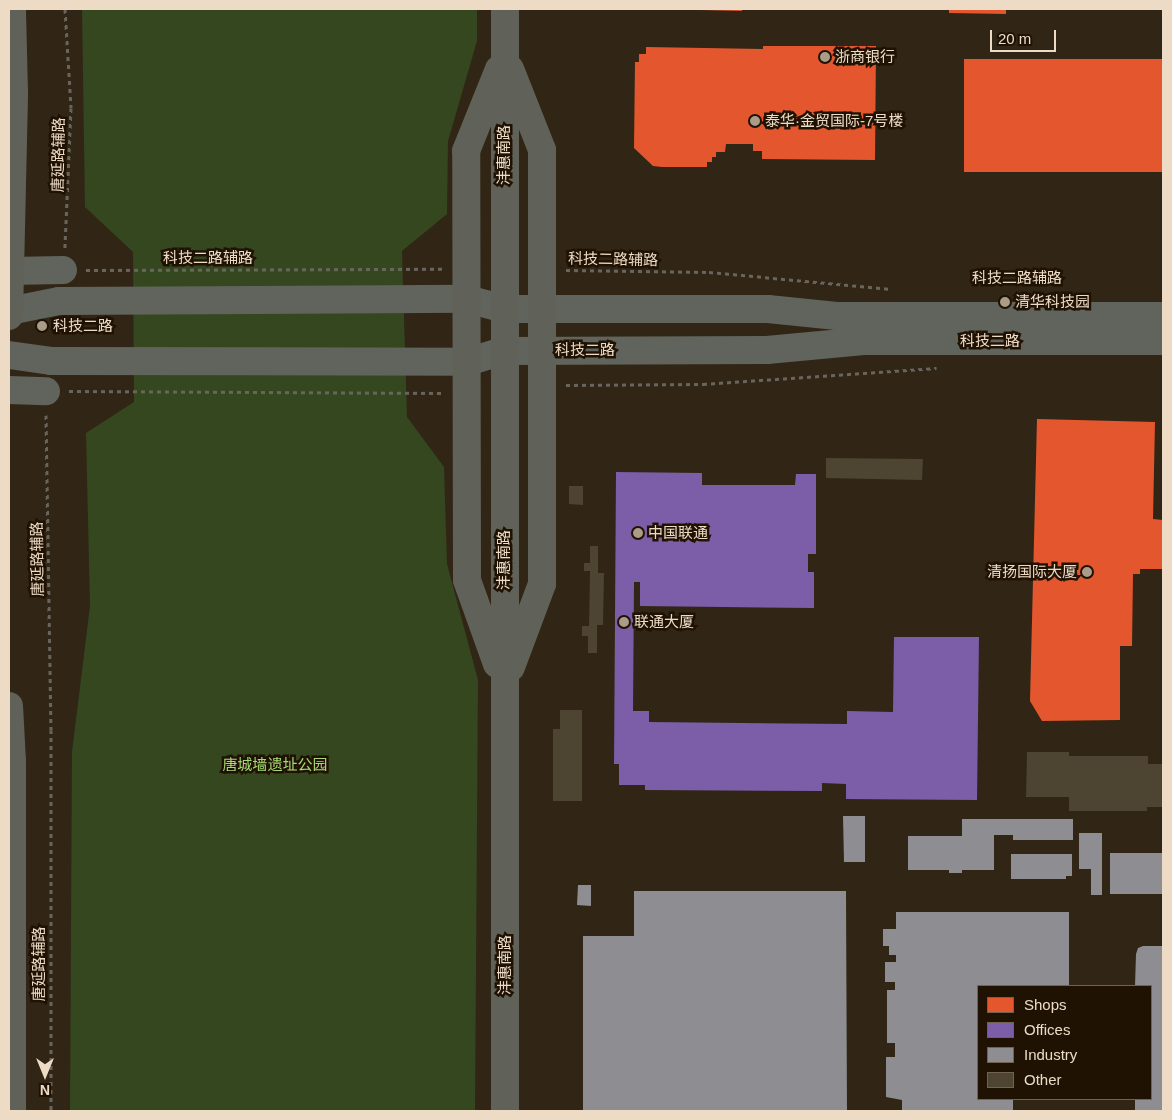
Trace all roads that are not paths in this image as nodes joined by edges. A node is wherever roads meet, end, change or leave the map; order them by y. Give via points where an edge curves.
1 (12, 9) edge
2 (505, 9) edge
3 (505, 55) junction
4 (63, 270) road end
5 (10, 271) edge
6 (467, 299) junction
7 (504, 309) junction
8 (542, 309) junction
9 (9, 311) edge
10 (9, 316) edge
11 (1163, 316) edge
12 (1163, 341) edge
13 (504, 351) junction
14 (542, 351) junction
15 (9, 355) edge
16 (467, 362) junction
17 (9, 390) edge
18 (46, 391) road end
19 (505, 685) junction
20 (9, 706) edge
21 (12, 1111) edge
22 (505, 1111) edge

1 - 5 main road via 14,93
2 - 3 main road, 沣惠南路
3 - 6 main road via 466,151
3 - 7 main road, 沣惠南路
3 - 8 main road via 542,150
4 - 5 main road
5 - 9 main road
6 - 7 main road, 科技二路
6 - 9 main road, 科技二路 via 59,302
6 - 16 main road
7 - 8 main road, 科技二路
7 - 13 main road, 沣惠南路
8 - 11 main road, 科技二路 via 768,309 837,316
8 - 14 main road
9 - 10 main road
12 - 14 main road, 科技二路 via 864,342 767,350
13 - 14 main road, 科技二路
13 - 16 main road, 科技二路
13 - 19 main road, 沣惠南路
14 - 19 main road via 542,584
15 - 16 main road, 科技二路 via 51,360
16 - 19 main road via 467,580
17 - 18 main road
19 - 22 main road, 沣惠南路
20 - 21 main road via 12,770

